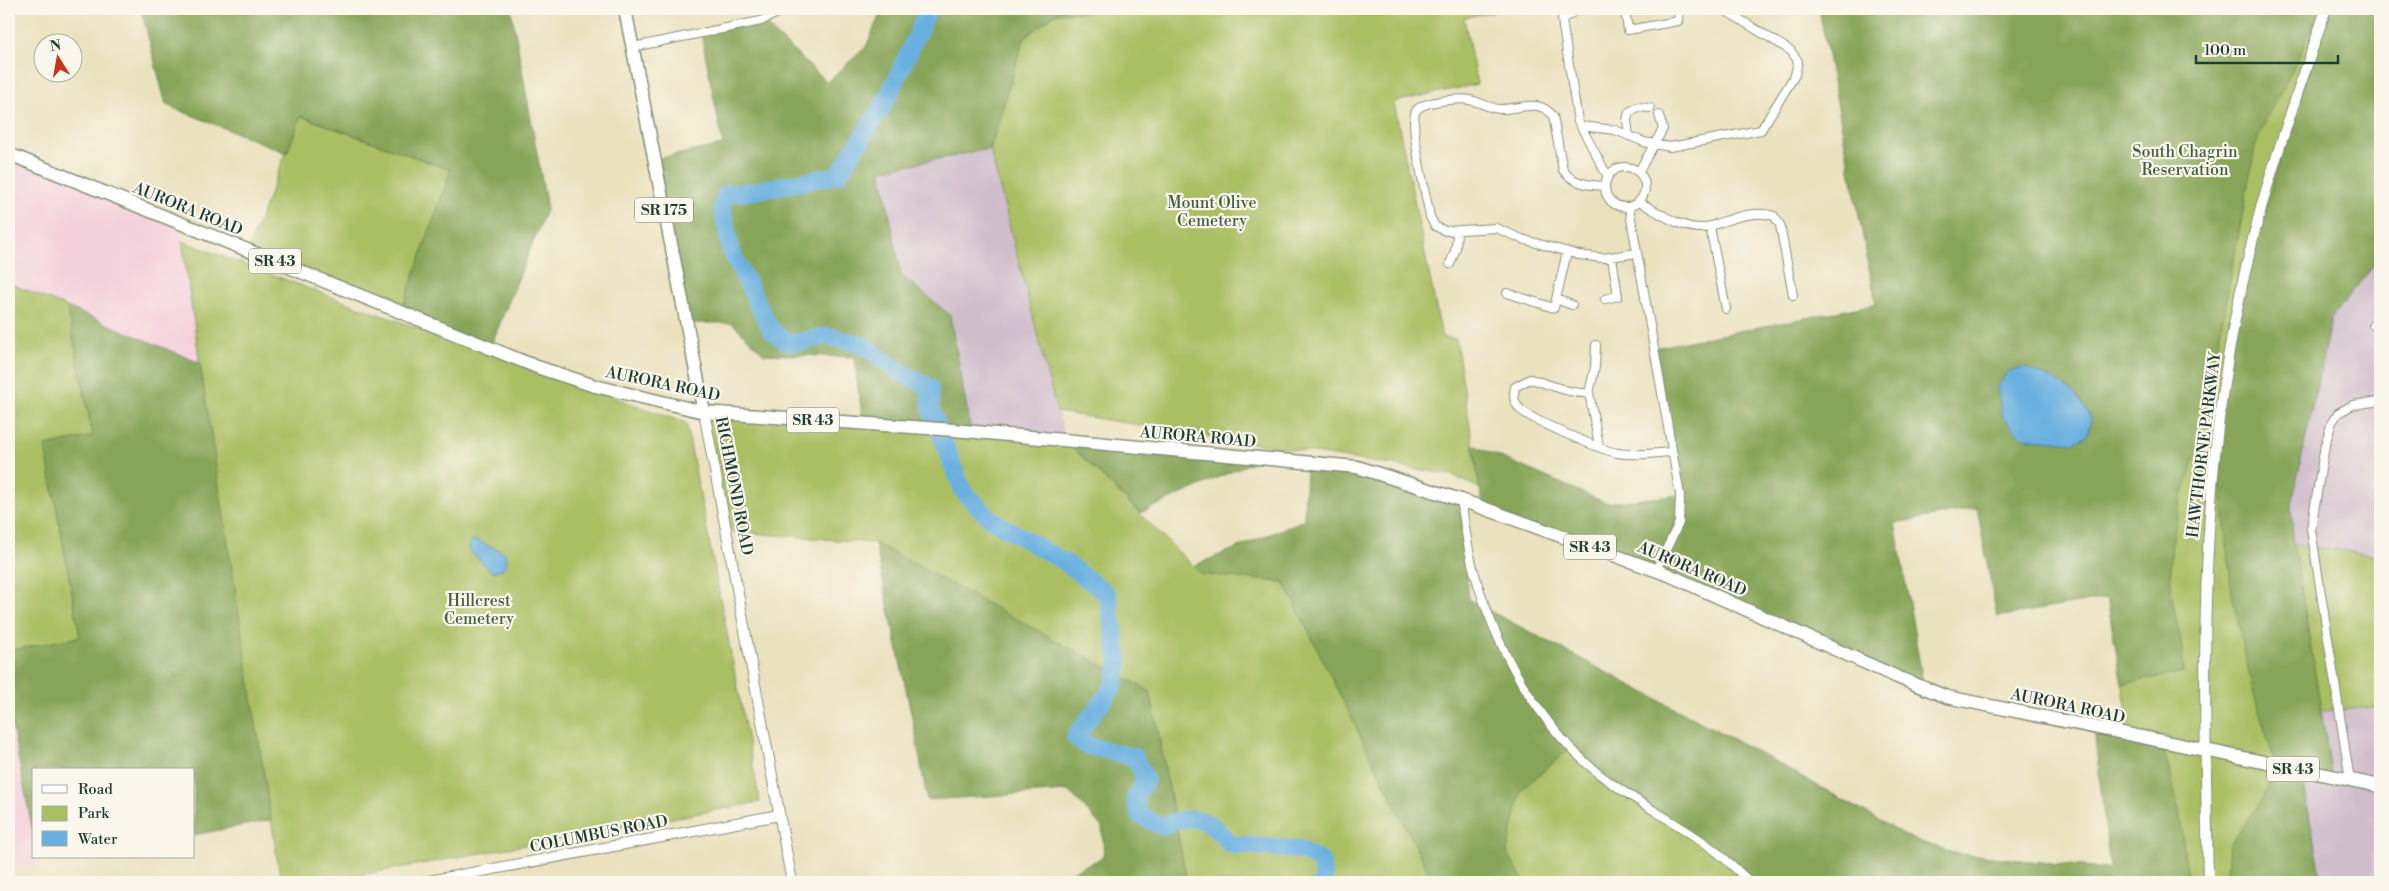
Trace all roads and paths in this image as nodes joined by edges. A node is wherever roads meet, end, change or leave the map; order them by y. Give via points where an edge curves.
1 (625, 9) edge
2 (786, 9) edge
3 (1585, 9) edge
4 (1625, 9) edge
5 (1679, 9) edge
6 (1723, 9) edge
7 (2326, 9) edge
8 (633, 47) junction
9 (1650, 108) dead end
10 (1659, 115) dead end
11 (1581, 126) junction
12 (1629, 136) junction
13 (1656, 144) junction
14 (9, 154) edge
15 (1638, 171) junction
16 (1608, 177) junction
17 (1605, 186) junction
18 (1640, 202) junction
19 (1629, 207) junction
20 (1710, 227) junction
21 (1457, 232) junction
22 (1567, 252) junction
23 (1637, 253) junction
24 (1612, 257) junction
25 (1450, 264) dead end
26 (1507, 293) dead end
27 (1793, 295) dead end
28 (1556, 299) junction
29 (1606, 299) dead end
30 (1572, 305) dead end
31 (1726, 309) dead end
32 (1596, 345) dead end
33 (1589, 393) junction
34 (2380, 401) edge
35 (704, 412) junction
36 (1599, 446) junction
37 (1672, 452) junction
38 (1461, 500) junction
39 (1656, 570) junction
40 (2205, 751) junction
41 (2350, 780) junction
42 (2380, 786) edge
43 (779, 815) junction
44 (424, 882) edge
45 (792, 882) edge
46 (1750, 882) edge
47 (2208, 882) edge

1 - 8 main road, RICHMOND ROAD / SR 175
2 - 8 street via 762,21
3 - 11 street via 1562,19
4 - 5 street via 1628,30 1678,21
6 - 13 street via 1791,51 1798,61 1795,75 1761,130 1670,146
7 - 40 street, HAWTHORNE PARKWAY via 2261,210 2243,282 2222,394 2205,565
8 - 35 main road, RICHMOND ROAD / SR 175
9 - 12 street via 1629,112
10 - 13 street via 1663,129
11 - 12 street via 1615,130
11 - 16 street
12 - 13 street
13 - 15 street
14 - 35 main road, AURORA ROAD / SR 43 via 537,367 595,386
15 - 16 street via 1622,167
15 - 18 street via 1646,186
16 - 17 street
17 - 19 street via 1612,202
17 - 21 street via 1579,182 1567,176 1563,170 1553,116 1542,107 1500,109 1454,99 1420,106 1413,118 1413,127 1430,217 1440,230
18 - 19 street
18 - 20 street via 1683,225
19 - 23 street
20 - 27 street via 1760,213 1774,216 1780,225
20 - 31 street
21 - 22 street via 1496,228
21 - 25 street
22 - 24 street
22 - 28 street
23 - 24 street
23 - 37 street
24 - 29 street via 1618,296
26 - 28 street via 1554,308
28 - 30 street
32 - 33 street
33 - 36 street
33 - 36 street via 1572,392 1530,379 1515,387 1514,394 1519,408 1533,419
34 - 41 street via 2353,405 2338,413 2332,422 2311,529
35 - 38 main road, AURORA ROAD / SR 43 via 954,430 1357,467
35 - 43 street, RICHMOND ROAD
36 - 37 street via 1617,453
37 - 39 street via 1680,495 1679,523
38 - 39 main road, AURORA ROAD / SR 43
38 - 46 street via 1473,569 1492,627 1516,674 1554,730 1598,773 1714,850
39 - 40 main road, AURORA ROAD / SR 43 via 1947,697
40 - 41 main road, AURORA ROAD / SR 43
40 - 47 street, HAWTHORNE PARKWAY
41 - 42 main road, AURORA ROAD / SR 43
43 - 44 street, COLUMBUS ROAD
43 - 45 street, RICHMOND ROAD

